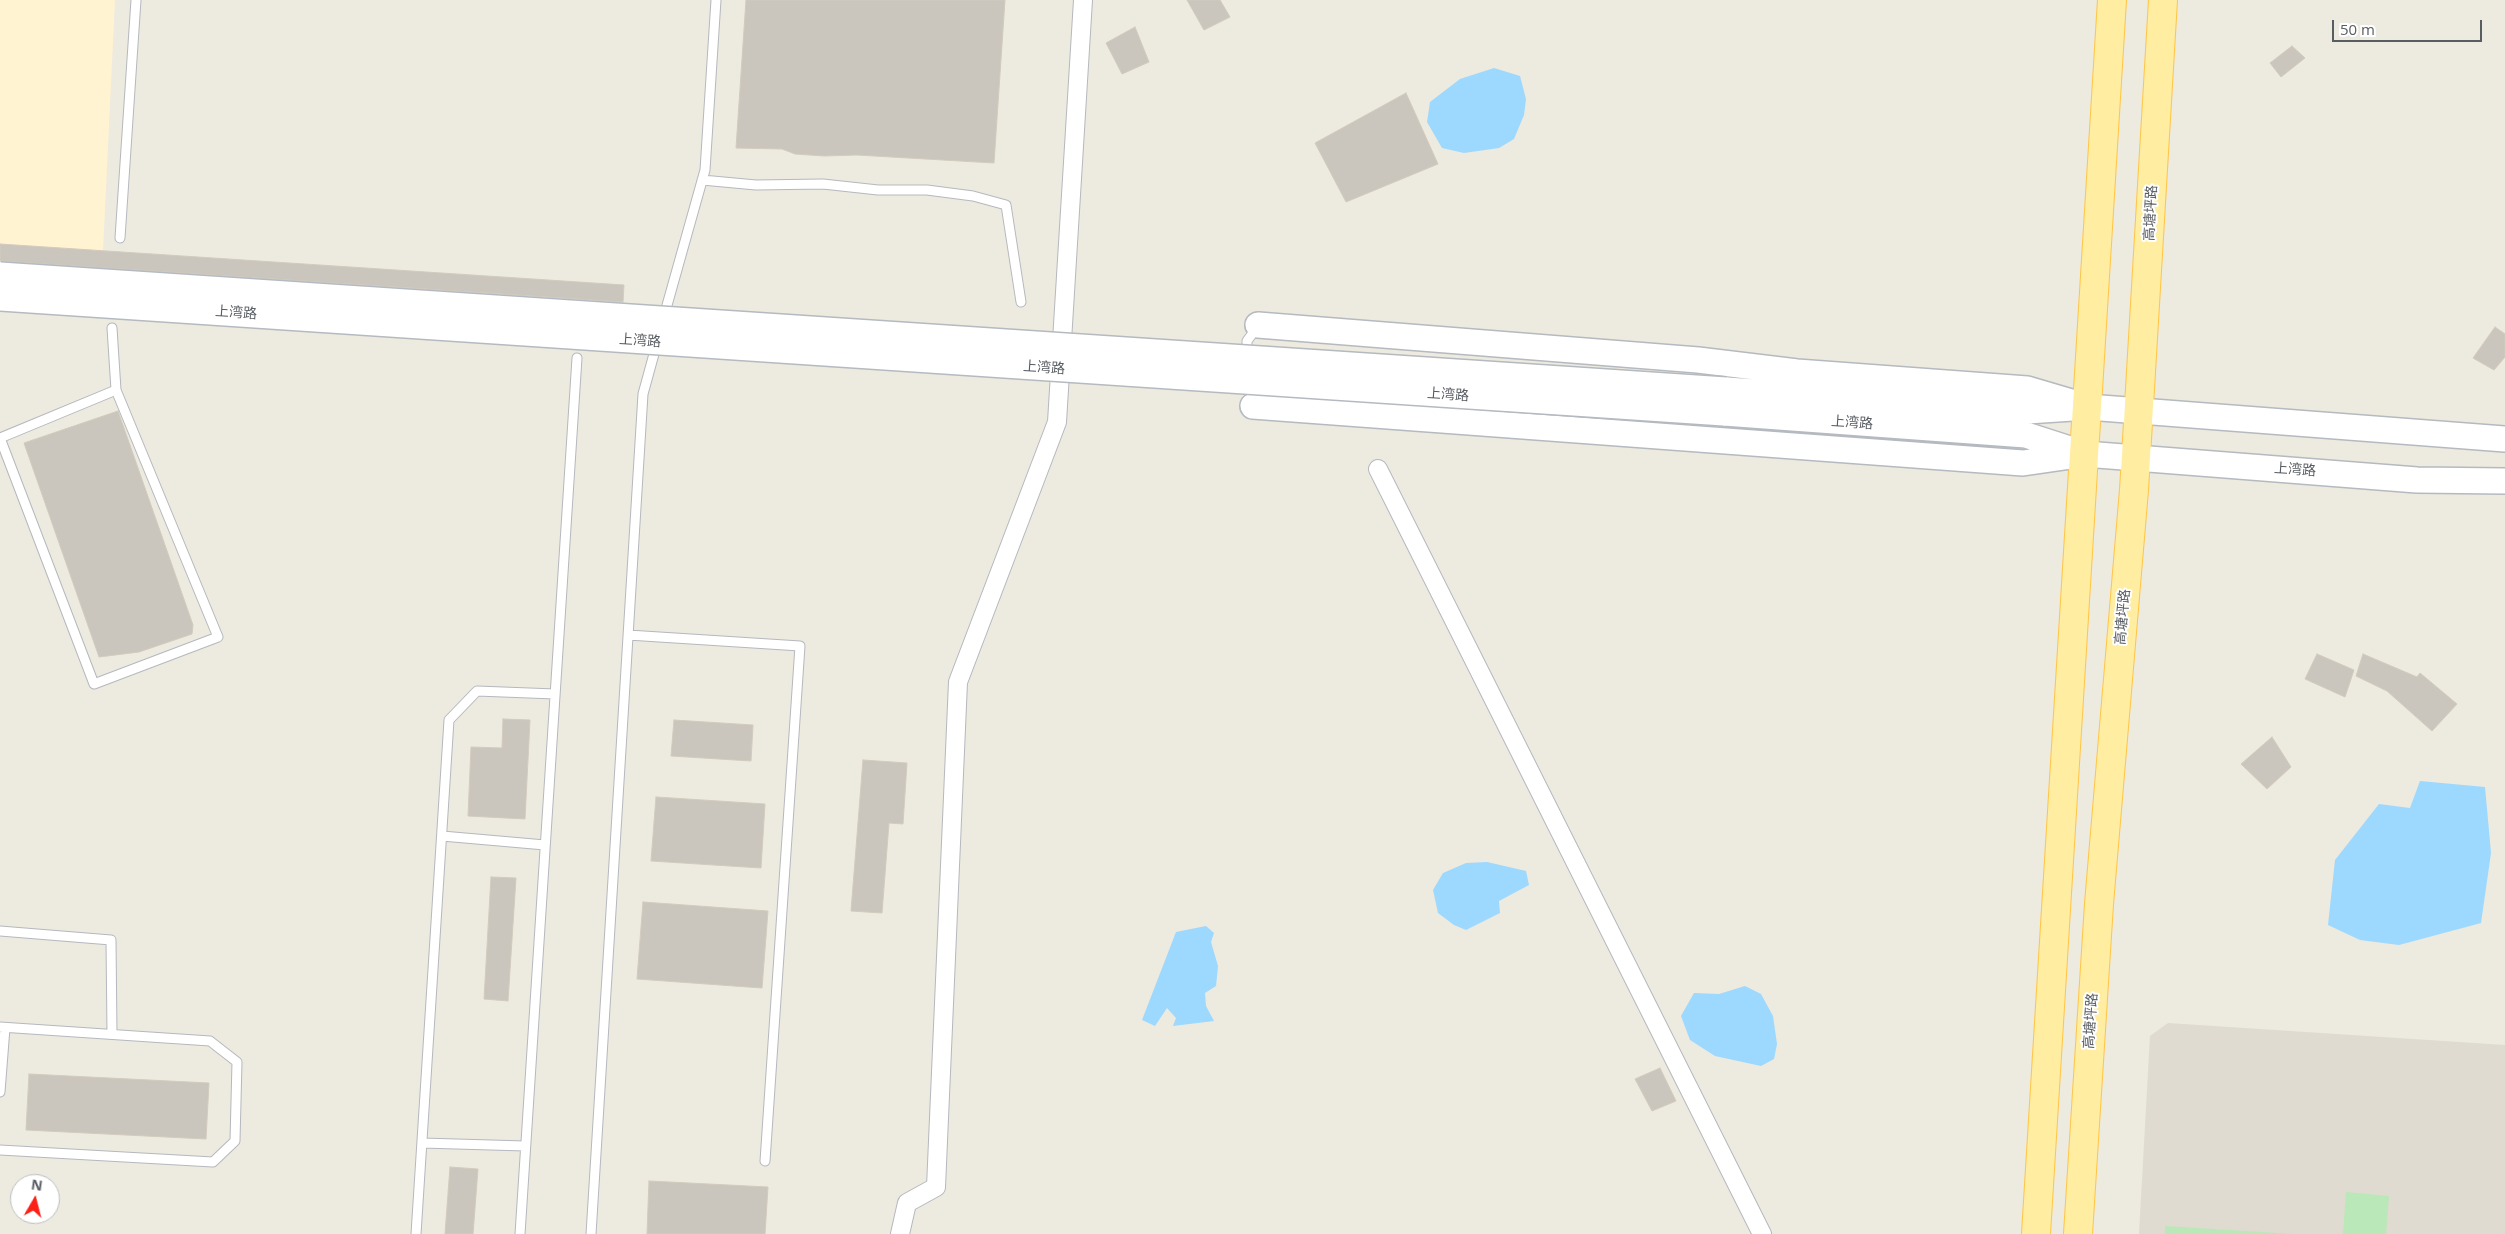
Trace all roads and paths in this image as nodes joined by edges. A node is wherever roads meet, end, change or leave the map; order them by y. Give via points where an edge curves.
1 (136, 0) edge
2 (716, 0) edge
3 (1083, 0) edge
4 (2112, 0) edge
5 (2164, 0) edge
6 (702, 180) junction
7 (120, 238) dead end
8 (0, 275) edge
9 (0, 298) edge
10 (1021, 302) dead end
11 (1258, 326) joint
12 (112, 328) dead end
13 (576, 358) dead end
14 (116, 390) junction
15 (1248, 397) joint
16 (1725, 401) junction
17 (2088, 407) junction
18 (2138, 410) junction
19 (2505, 439) edge
20 (2085, 454) junction
21 (2136, 458) junction
22 (1378, 469) dead end
23 (2505, 481) edge
24 (628, 634) junction
25 (554, 694) junction
26 (442, 836) junction
27 (545, 845) junction
28 (0, 931) edge
29 (3, 1028) edge
30 (112, 1034) junction
31 (0, 1092) edge
32 (422, 1143) junction
33 (525, 1146) junction
34 (0, 1150) edge
35 (765, 1161) dead end
36 (416, 1234) edge
37 (520, 1234) edge
38 (591, 1234) edge
39 (900, 1234) edge
40 (1762, 1234) edge
41 (2036, 1234) edge
42 (2078, 1234) edge

1 - 7 lane
2 - 6 lane
3 - 39 street via 1058,422 958,682 936,1187 907,1203
4 - 17 main road
5 - 18 main road, 高塘坪路
6 - 10 lane via 927,190 973,196 1006,206
6 - 24 lane via 643,394
8 - 16 main road, 上湾路, bridge
9 - 16 main road, 上湾路, bridge
11 - 15 lane via 1247,341
11 - 17 main road, 上湾路 via 2027,389
12 - 14 lane
13 - 25 lane
14 - 14 lane via 0,438 94,684 218,637
15 - 20 main road, 上湾路 via 2023,463
16 - 17 main road, 上湾路 via 2027,411
16 - 20 main road, 上湾路 via 2026,435
17 - 18 main road, 上湾路
17 - 20 main road
18 - 19 main road, 上湾路
18 - 21 main road, 高塘坪路
20 - 21 main road, 上湾路
20 - 41 main road
21 - 23 main road, 上湾路 via 2417,480
21 - 42 main road, 高塘坪路 via 2099,904
22 - 40 street
24 - 35 lane via 800,646
24 - 38 lane
25 - 26 lane via 478,691 449,720
25 - 27 lane
26 - 27 lane
26 - 32 lane
27 - 33 lane
28 - 30 lane via 111,940
29 - 30 lane
29 - 31 lane
30 - 34 lane via 210,1041 237,1062 235,1141 213,1162
32 - 33 lane
32 - 36 lane
33 - 37 lane

